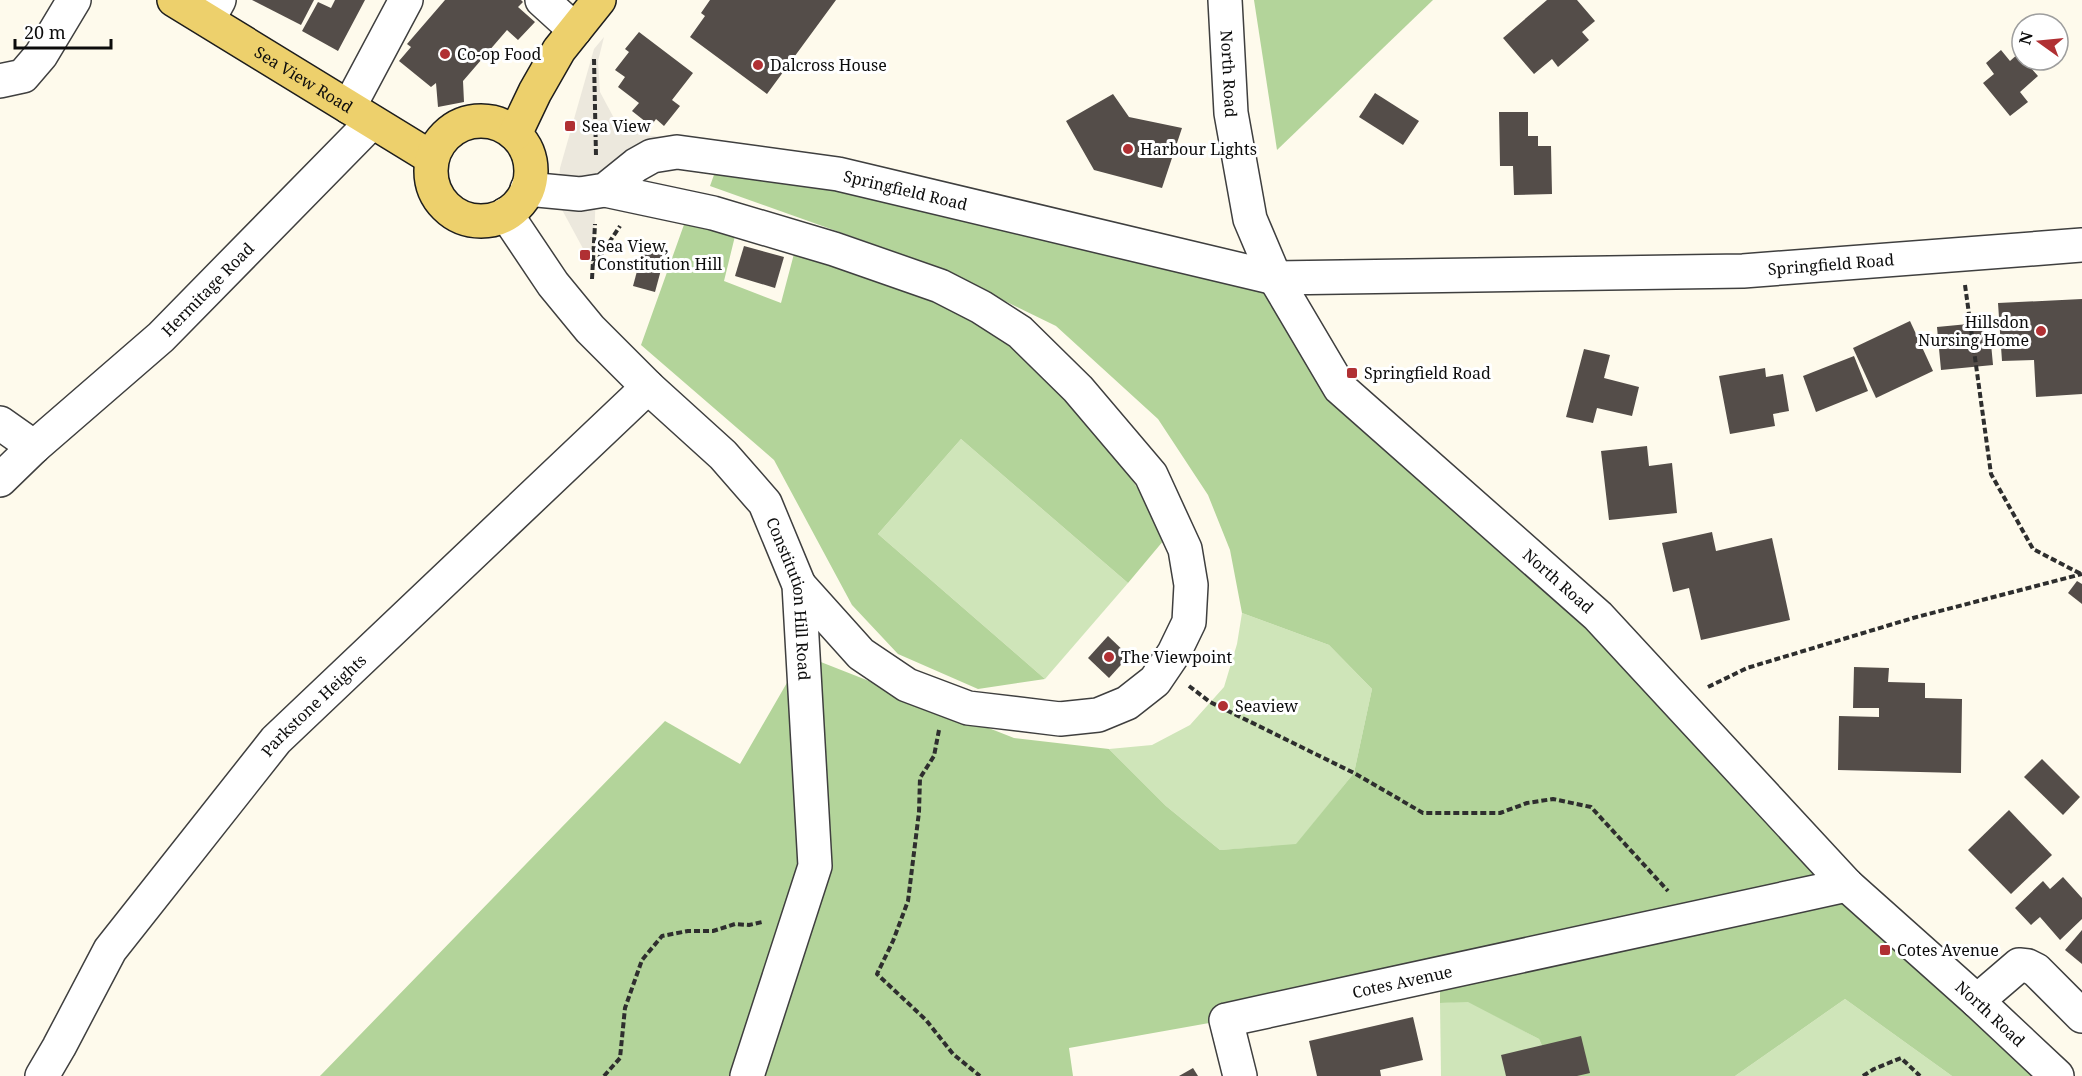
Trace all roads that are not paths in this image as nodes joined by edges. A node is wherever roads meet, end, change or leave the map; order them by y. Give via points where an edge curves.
1 (74, 0) edge
2 (174, 0) edge
3 (406, 0) edge
4 (542, 0) edge
5 (1225, 0) edge
6 (213, 10) edge
7 (589, 12) edge
8 (0, 81) edge
9 (361, 114) junction
10 (515, 134) junction
11 (432, 158) junction
12 (527, 189) junction
13 (601, 191) junction
14 (506, 214) junction
15 (2082, 246) edge
16 (1275, 278) junction
17 (648, 387) junction
18 (0, 423) edge
19 (34, 447) junction
20 (0, 480) edge
21 (799, 585) junction
22 (1847, 885) junction
23 (1977, 1001) junction
24 (2082, 1017) edge
25 (42, 1076) edge
26 (747, 1076) edge
27 (1240, 1076) edge
28 (2057, 1076) edge

1 - 8 street via 23,76
2 - 6 main road, Sea View Road
3 - 9 street, Hermitage Road
4 - 7 street
5 - 16 street, North Road via 1231,113 1250,219
6 - 9 main road, Sea View Road
7 - 10 main road via 559,50
9 - 11 main road, Sea View Road
9 - 19 street, Hermitage Road via 161,336
10 - 11 main road via 489,121 467,123 448,133
10 - 12 main road via 529,157
11 - 14 main road via 434,191 457,215 490,220
12 - 13 street via 580,194
12 - 14 main road
13 - 16 street, Springfield Road via 652,156 676,152 838,174
13 - 21 street via 713,213 834,249 940,286 1020,332 1078,388 1152,475 1185,549 1191,585 1189,622 1155,681 1127,703 1098,714 1060,719 968,708 907,685 861,654
14 - 17 street, Constitution Hill Road via 553,284 590,329
15 - 16 street, Springfield Road via 1743,271
16 - 22 street, North Road via 1340,388 1598,616
17 - 21 street, Constitution Hill Road via 723,455 765,503
17 - 25 street, Parkstone Heights via 276,740 110,950
18 - 19 street
19 - 20 street, Hermitage Road
21 - 26 street, Constitution Hill Road via 815,866
22 - 23 street, North Road
22 - 27 street, Cotes Avenue via 1226,1020
23 - 24 street via 2019,965 2028,966
23 - 28 street, North Road

